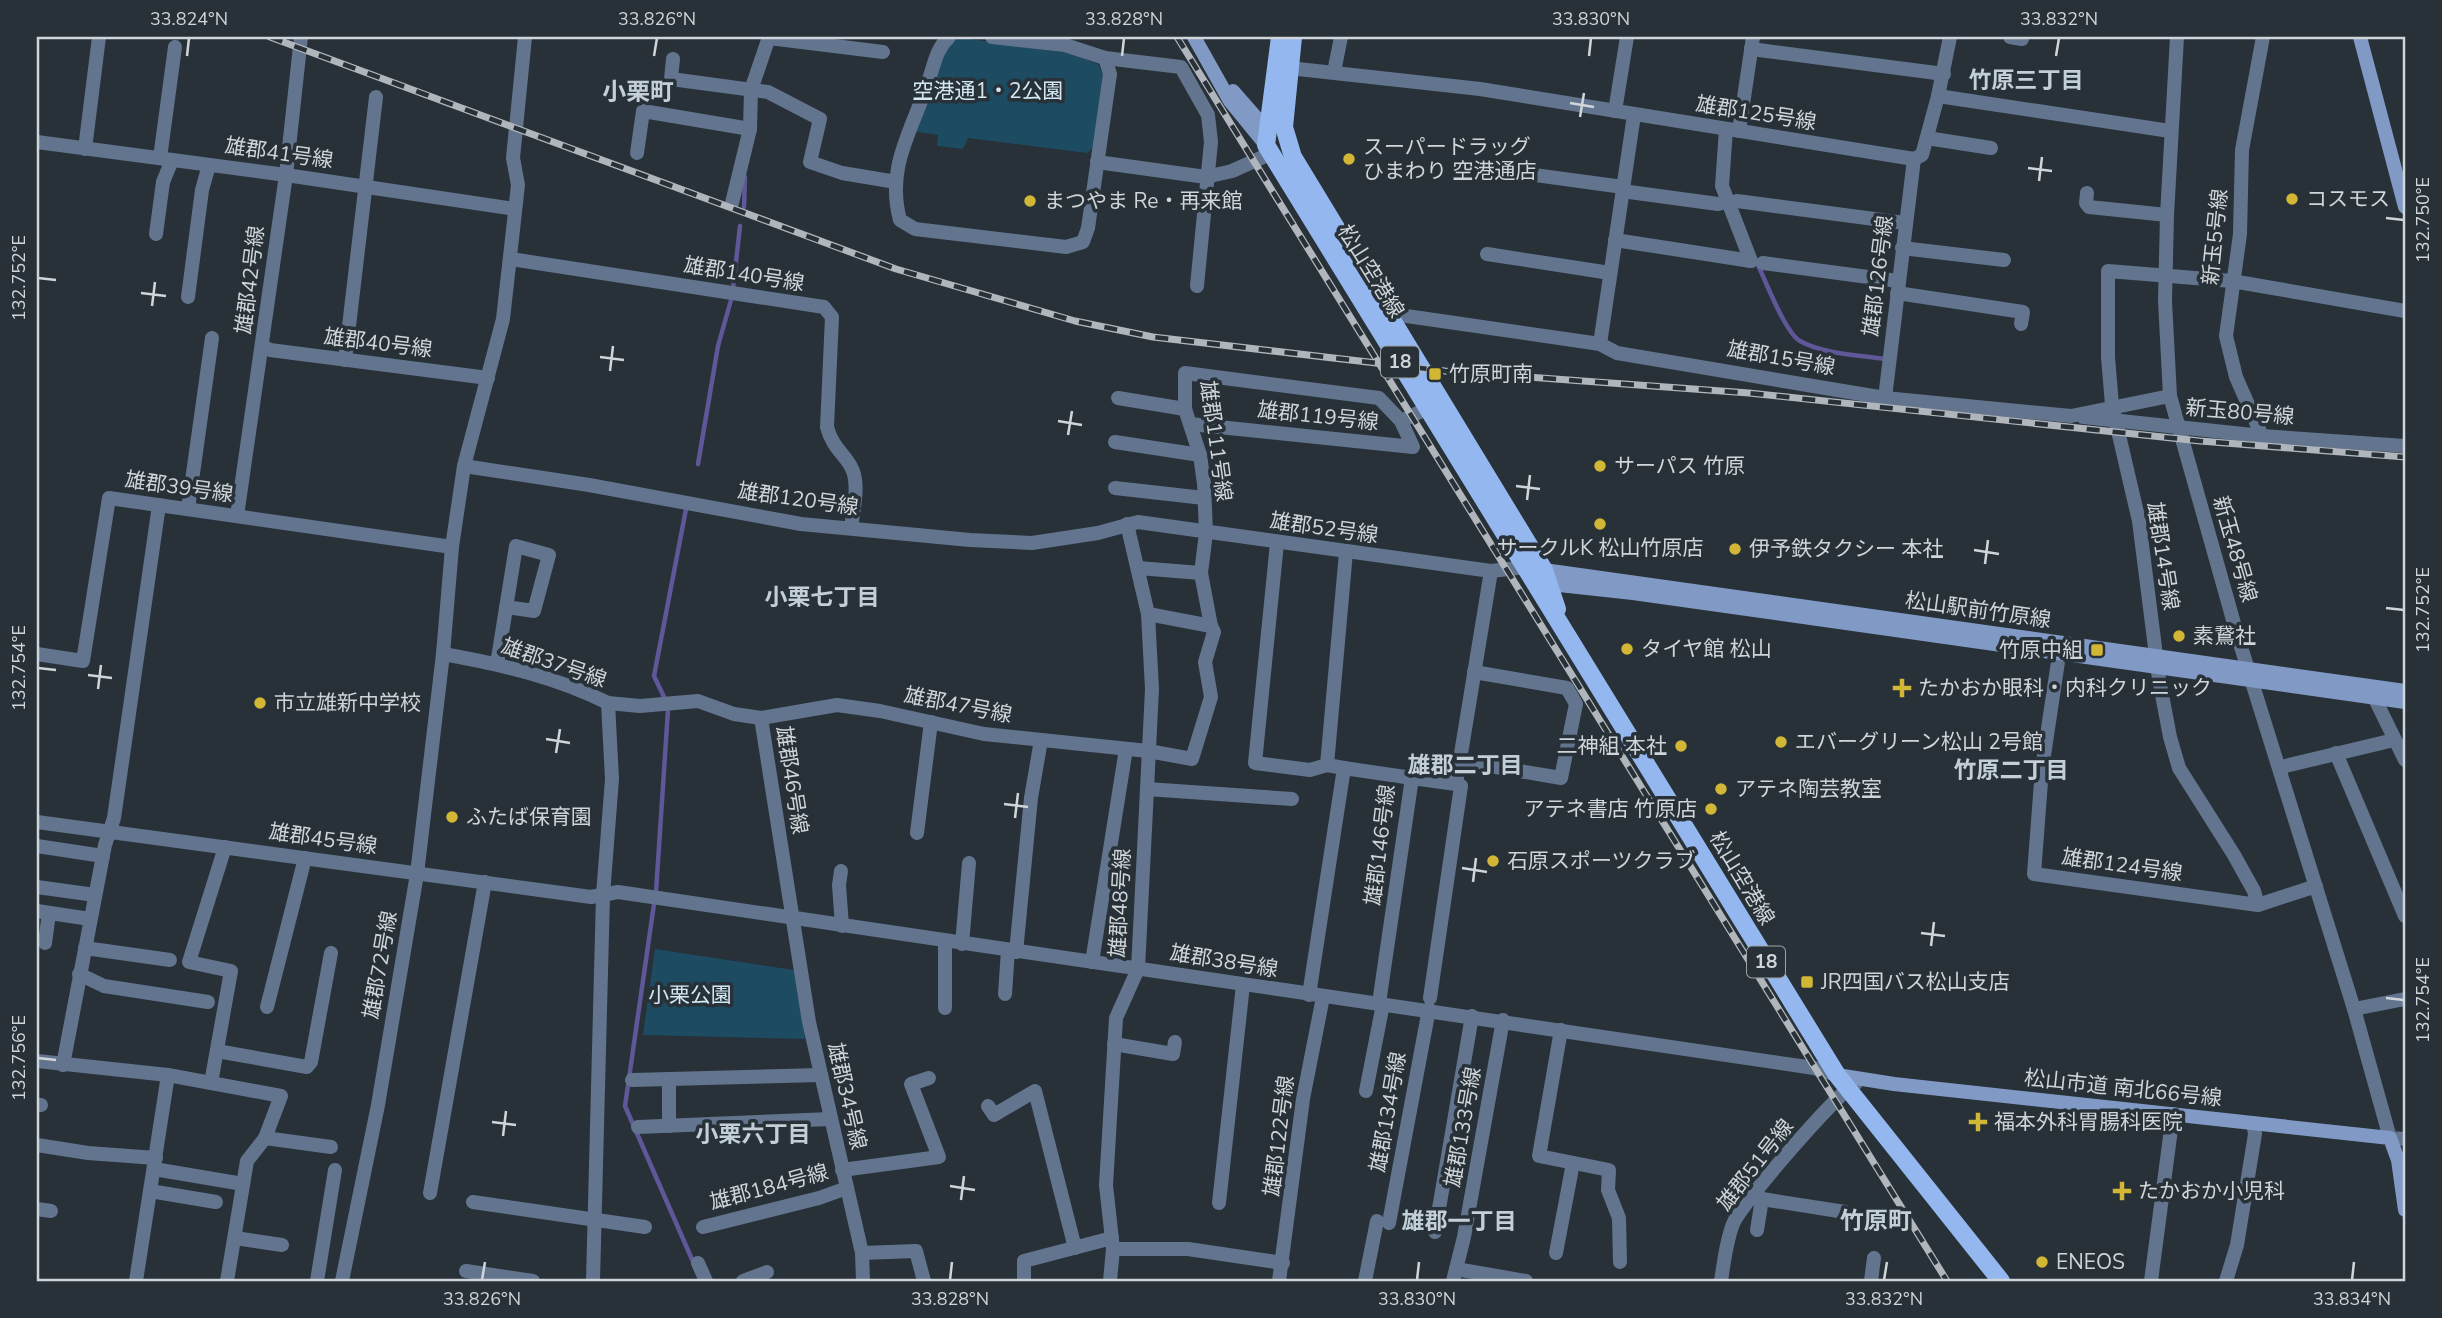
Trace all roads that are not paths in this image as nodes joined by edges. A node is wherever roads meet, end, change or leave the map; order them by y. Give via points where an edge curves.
1 (99, 37) edge
2 (521, 37) edge
3 (949, 37) edge
4 (995, 37) edge
5 (1194, 37) edge
6 (1280, 37) edge
7 (1286, 37) edge
8 (1293, 37) edge
9 (1341, 37) edge
10 (1627, 37) edge
11 (1950, 37) edge
12 (2173, 37) edge
13 (2263, 37) edge
14 (2360, 37) edge
15 (769, 38) edge
16 (301, 42) edge
17 (1752, 43) edge
18 (175, 47) dead end
19 (883, 52) dead end
20 (1105, 58) junction
21 (673, 59) dead end
22 (1283, 68) junction
23 (1334, 72) junction
24 (1944, 74) junction
25 (751, 90) junction
26 (1938, 96) junction
27 (376, 97) dead end
28 (1615, 111) junction
29 (1634, 115) junction
30 (1250, 120) junction
31 (750, 130) junction
32 (1732, 130) junction
33 (2170, 131) junction
34 (1275, 135) junction
35 (1927, 138) junction
36 (37, 142) edge
37 (1991, 148) dead end
38 (85, 149) junction
39 (637, 153) dead end
40 (166, 159) junction
41 (1914, 159) junction
42 (1097, 162) junction
43 (209, 165) junction
44 (1498, 170) dead end
45 (286, 175) junction
46 (1206, 177) junction
47 (896, 182) junction
48 (366, 187) junction
49 (1623, 189) junction
50 (2087, 193) dead end
51 (1732, 201) junction
52 (732, 203) dead end
53 (2405, 207) edge
54 (515, 209) junction
55 (2166, 215) junction
56 (1905, 223) junction
57 (156, 234) dead end
58 (1615, 240) junction
59 (1902, 248) junction
60 (1487, 254) dead end
61 (510, 259) junction
62 (2004, 260) dead end
63 (1763, 263) dead end
64 (1610, 273) junction
65 (2166, 275) junction
66 (2232, 281) junction
67 (1197, 286) dead end
68 (1898, 287) junction
69 (188, 298) dead end
70 (2405, 312) edge
71 (1379, 315) junction
72 (2021, 324) dead end
73 (212, 338) dead end
74 (1600, 344) junction
75 (263, 346) junction
76 (345, 360) junction
77 (488, 378) junction
78 (2170, 396) junction
79 (1118, 398) dead end
80 (1885, 398) junction
81 (1434, 404) junction
82 (2112, 405) junction
83 (1185, 409) junction
84 (2071, 416) junction
85 (2116, 420) junction
86 (1401, 421) junction
87 (1190, 424) junction
88 (2179, 428) junction
89 (2262, 436) junction
90 (1115, 442) dead end
91 (2405, 446) edge
92 (1200, 455) junction
93 (464, 466) junction
94 (1115, 488) dead end
95 (1204, 498) junction
96 (159, 505) junction
97 (188, 509) junction
98 (237, 516) junction
99 (1127, 524) junction
100 (851, 528) junction
101 (1206, 533) junction
102 (1277, 542) junction
103 (452, 547) junction
104 (1346, 552) junction
105 (1138, 568) junction
106 (1491, 571) junction
107 (1201, 573) junction
108 (1534, 574) junction
109 (506, 607) junction
110 (1148, 614) junction
111 (1211, 626) junction
112 (2059, 649) junction
113 (37, 654) edge
114 (443, 654) junction
115 (2157, 663) junction
116 (497, 664) junction
117 (1474, 672) junction
118 (2251, 674) junction
119 (2371, 691) junction
120 (2405, 691) edge
121 (2405, 702) edge
122 (608, 703) junction
123 (761, 718) junction
124 (931, 722) junction
125 (1041, 740) junction
126 (2394, 740) junction
127 (1126, 749) junction
128 (1148, 751) junction
129 (2336, 753) junction
130 (2405, 760) edge
131 (1460, 761) junction
132 (1327, 765) junction
133 (2281, 767) junction
134 (1345, 768) junction
135 (1412, 778) junction
136 (1456, 784) junction
137 (1147, 789) junction
138 (1292, 799) dead end
139 (37, 822) edge
140 (110, 830) junction
141 (917, 833) dead end
142 (37, 846) edge
143 (225, 847) junction
144 (103, 856) junction
145 (305, 858) junction
146 (969, 863) dead end
147 (841, 870) dead end
148 (417, 874) junction
149 (485, 882) junction
150 (2316, 886) junction
151 (37, 887) edge
152 (95, 895) junction
153 (603, 895) junction
154 (2258, 905) junction
155 (43, 912) edge
156 (2405, 915) edge
157 (90, 919) junction
158 (793, 920) junction
159 (842, 926) junction
160 (945, 941) junction
161 (45, 943) dead end
162 (961, 944) junction
163 (85, 948) junction
164 (1012, 951) junction
165 (331, 953) dead end
166 (170, 960) dead end
167 (1092, 962) junction
168 (1138, 969) junction
169 (79, 974) junction
170 (1243, 985) junction
171 (1005, 994) dead end
172 (1316, 996) junction
173 (2405, 999) edge
174 (208, 1002) dead end
175 (1381, 1004) junction
176 (1429, 1004) junction
177 (267, 1007) dead end
178 (945, 1008) dead end
179 (2354, 1009) junction
180 (1472, 1016) junction
181 (1503, 1020) junction
182 (1564, 1031) junction
183 (1175, 1042) dead end
184 (1114, 1044) junction
185 (217, 1051) junction
186 (37, 1061) edge
187 (63, 1065) junction
188 (168, 1075) junction
189 (821, 1075) junction
190 (929, 1077) dead end
191 (669, 1079) junction
192 (632, 1080) dead end
193 (1848, 1081) junction
194 (211, 1083) junction
195 (1366, 1091) dead end
196 (988, 1106) dead end
197 (2173, 1114) junction
198 (831, 1119) junction
199 (2253, 1123) junction
200 (638, 1126) dead end
201 (669, 1126) junction
202 (265, 1138) junction
203 (2390, 1138) junction
204 (2405, 1139) edge
205 (37, 1145) edge
206 (331, 1147) dead end
207 (155, 1163) junction
208 (1573, 1163) junction
209 (335, 1170) dead end
210 (842, 1170) junction
211 (243, 1184) junction
212 (847, 1188) junction
213 (150, 1191) junction
214 (430, 1193) dead end
215 (1759, 1196) junction
216 (216, 1202) dead end
217 (473, 1202) dead end
218 (1219, 1203) dead end
219 (2405, 1210) edge
220 (1845, 1212) dead end
221 (594, 1222) junction
222 (645, 1227) dead end
223 (703, 1227) dead end
224 (1757, 1230) dead end
225 (1435, 1231) dead end
226 (235, 1238) junction
227 (1112, 1244) junction
228 (282, 1245) dead end
229 (1075, 1248) junction
230 (862, 1253) junction
231 (1556, 1253) dead end
232 (1874, 1258) dead end
233 (1620, 1262) dead end
234 (698, 1263) dead end
235 (1283, 1263) junction
236 (466, 1271) dead end
237 (768, 1272) dead end
238 (1455, 1275) edge
239 (136, 1281) edge
240 (227, 1281) edge
241 (317, 1281) edge
242 (342, 1281) edge
243 (533, 1281) edge
244 (593, 1281) edge
245 (705, 1281) edge
246 (743, 1281) edge
247 (863, 1281) edge
248 (924, 1281) edge
249 (1024, 1281) edge
250 (1110, 1281) edge
251 (1279, 1281) edge
252 (1365, 1281) edge
253 (1525, 1281) edge
254 (1721, 1281) edge
255 (1871, 1281) edge
256 (2001, 1281) edge
257 (2151, 1281) edge
258 (2226, 1281) edge

1 - 38 street
2 - 54 street via 513,158 518,185
3 - 47 street via 940,46 905,135
4 - 20 street via 1065,45
5 - 30 street
6 - 22 main road, 松山空港線 / 18
7 - 22 main road, 18
8 - 22 main road, 松山空港線 / 18
9 - 23 street
10 - 28 street
11 - 24 street
12 - 33 street, 新玉48号線
13 - 66 street, 新玉5号線 via 2244,131 2240,233
14 - 53 street
15 - 19 street
15 - 25 street
16 - 45 street, 雄郡42号線
17 - 24 street
17 - 32 street
18 - 40 street
20 - 42 street via 1110,74
20 - 46 street via 1181,67 1208,115 1211,142
21 - 25 street via 671,79
22 - 23 street, 雄郡125号線
22 - 34 main road, 18
22 - 34 main road, 松山空港線 / 18 via 1284,127
23 - 28 street, 雄郡125号線
24 - 26 street
25 - 31 street
25 - 47 street via 768,92 820,119 810,162
26 - 33 street
26 - 35 street
27 - 48 street
28 - 29 street, 雄郡125号線
29 - 32 street, 雄郡125号線
29 - 49 street
30 - 34 street
30 - 34 street via 1264,118
31 - 39 street via 643,111
31 - 52 street
32 - 41 street, 雄郡125号線
32 - 51 street via 1720,174
33 - 55 street, 新玉48号線
34 - 46 street via 1232,172
34 - 71 main road, 松山空港線 / 18
35 - 37 street
35 - 41 street via 1922,155
36 - 38 street, 雄郡41号線
38 - 40 street, 雄郡41号線
40 - 43 street, 雄郡41号線
40 - 57 street
41 - 56 street, 雄郡126号線
42 - 46 street
42 - 47 street via 1086,235 1083,242 1066,247 915,229 900,220
43 - 45 street, 雄郡41号線
43 - 69 street
44 - 49 street
45 - 48 street, 雄郡41号線
45 - 75 street, 雄郡42号線
46 - 67 street
48 - 54 street, 雄郡41号線
48 - 76 street
49 - 51 street via 1718,204
49 - 58 street
50 - 55 street via 2089,207
51 - 56 street
51 - 58 street via 1751,261
54 - 61 street
55 - 65 street, 新玉48号線
56 - 59 street, 雄郡126号線
58 - 64 street
59 - 62 street
59 - 68 street, 雄郡126号線
60 - 64 street
61 - 77 street via 503,319
61 - 100 street, 雄郡140号線 via 824,307 832,317 827,427 832,444 852,470
63 - 68 street
64 - 74 street
65 - 66 street
65 - 78 street, 新玉48号線
65 - 82 street, 雄郡14号線 via 2108,271
66 - 70 street
66 - 89 street, 新玉5号線 via 2226,323 2228,349
68 - 72 street via 2022,312
68 - 80 street, 雄郡126号線
71 - 74 street, 雄郡15号線
71 - 81 main road, 松山空港線 / 18
73 - 97 street
74 - 80 street, 雄郡15号線 via 1617,353
75 - 76 street, 雄郡40号線
75 - 98 street, 雄郡42号線
76 - 77 street, 雄郡40号線
77 - 93 street
78 - 82 street, 雄郡15号線
78 - 88 street, 新玉48号線
79 - 83 street
80 - 84 street, 雄郡15号線
81 - 86 street
81 - 108 main road, 松山空港線 / 18
82 - 84 street, 雄郡15号線
82 - 85 street, 雄郡14号線
83 - 86 street, 雄郡111号線 via 1185,373 1379,398
83 - 87 street, 雄郡111号線
84 - 85 street, 新玉80号線
85 - 88 street, 新玉80号線
85 - 115 street, 雄郡14号線 via 2139,521
86 - 87 street, 雄郡119号線 via 1413,447
87 - 92 street, 雄郡111号線
88 - 89 street, 新玉80号線
88 - 118 street, 新玉48号線
89 - 91 street, 新玉80号線
90 - 92 street
92 - 95 street, 雄郡111号線
93 - 100 street, 雄郡120号線 via 801,524
93 - 103 street
94 - 95 street
95 - 101 street, 雄郡111号線
96 - 97 street, 雄郡39号線
96 - 113 street, 雄郡39号線 via 109,498 83,661
96 - 140 street
97 - 98 street, 雄郡39号線
98 - 103 street, 雄郡39号線
99 - 100 street, 雄郡120号線 via 1032,543
99 - 101 street, 雄郡52号線
99 - 105 street, 雄郡48号線
101 - 102 street, 雄郡52号線
101 - 107 street, 雄郡111号線
102 - 104 street, 雄郡52号線
102 - 132 street, 雄郡146号線 via 1255,763 1310,770
103 - 114 street
104 - 106 street, 雄郡52号線
104 - 132 street
105 - 107 street
105 - 110 street, 雄郡48号線
106 - 108 street, 雄郡52号線
106 - 117 street, 雄郡134号線
107 - 111 street, 雄郡111号線
108 - 112 street, 松山駅前竹原線
108 - 193 main road, 松山空港線 / 18 via 1559,623
109 - 109 street via 534,611 549,555 516,546
109 - 116 street
110 - 111 street
110 - 128 street, 雄郡48号線 via 1152,663
111 - 128 street, 雄郡111号線 via 1214,632 1205,662 1211,696 1192,759
112 - 115 street, 松山駅前竹原線
112 - 154 street, 雄郡124号線 via 2042,769 2034,874
114 - 116 street, 雄郡37号線
114 - 148 street, 雄郡72号線
115 - 118 street, 松山駅前竹原線
115 - 154 street, 雄郡14号線 via 2179,768 2234,855
116 - 122 street, 雄郡37号線
117 - 131 street, 雄郡134号線
117 - 131 street via 1567,688 1576,705 1561,778
118 - 119 street, 松山駅前竹原線
118 - 133 street, 新玉48号線
119 - 120 street, 松山駅前竹原線
119 - 121 street, 松山駅前竹原線
119 - 126 street
122 - 123 street, 雄郡46号線 via 640,706 698,701
122 - 153 street, 雄郡37号線 via 612,779
123 - 124 street, 雄郡47号線 via 837,705
123 - 158 street, 雄郡46号線
124 - 125 street, 雄郡47号線
124 - 141 street
125 - 127 street, 雄郡47号線
125 - 164 street
126 - 129 street
126 - 130 street
127 - 128 street, 雄郡47号線
127 - 167 street
128 - 137 street, 雄郡48号線
129 - 133 street
129 - 156 street
131 - 136 street, 雄郡134号線
132 - 134 street, 雄郡146号線
133 - 150 street, 新玉48号線
134 - 135 street, 雄郡146号線
134 - 172 street
135 - 136 street
135 - 175 street, 雄郡146号線
136 - 176 street, 雄郡134号線 via 1461,786
137 - 138 street
137 - 168 street, 雄郡48号線
139 - 140 street, 雄郡45号線
140 - 143 street, 雄郡45号線
140 - 144 street
142 - 144 street
143 - 145 street, 雄郡45号線
143 - 185 street via 189,962 231,971
144 - 152 street
145 - 148 street, 雄郡45号線
145 - 177 street
146 - 162 street
147 - 159 street
148 - 149 street, 雄郡45号線
148 - 242 street, 雄郡72号線 via 378,1105
149 - 153 street, 雄郡45号線
149 - 214 street
150 - 154 street
150 - 179 street, 新玉48号線
151 - 152 street
152 - 157 street
153 - 158 street, 雄郡38号線 via 618,892
153 - 221 street, 雄郡37号線
155 - 157 street
155 - 161 street
157 - 163 street
158 - 159 street, 雄郡38号線
158 - 189 street, 雄郡34号線
159 - 160 street, 雄郡38号線
160 - 162 street, 雄郡38号線
160 - 178 street
162 - 164 street, 雄郡38号線
163 - 166 street
163 - 169 street
164 - 167 street, 雄郡38号線
164 - 171 street
165 - 185 street via 307,1066
167 - 168 street, 雄郡38号線
168 - 170 street, 雄郡38号線
168 - 184 street, 雄郡48号線 via 1120,1004
169 - 174 street via 104,986
169 - 187 street
170 - 172 street, 雄郡38号線
170 - 218 street
172 - 175 street, 雄郡38号線
172 - 235 street, 雄郡122号線
173 - 179 street
175 - 176 street, 雄郡38号線
175 - 195 street, 雄郡146号線
176 - 180 street, 雄郡38号線
176 - 252 street, 雄郡134号線 via 1383,1222
179 - 203 street, 新玉48号線
180 - 181 street, 雄郡38号線
180 - 225 street
181 - 182 street, 雄郡38号線
181 - 238 street, 雄郡133号線
182 - 193 street, 雄郡38号線 via 1814,1068
182 - 208 street via 1539,1156
183 - 184 street via 1173,1054
184 - 227 street, 雄郡48号線 via 1106,1185
185 - 194 street
186 - 187 street
187 - 188 street
188 - 194 street
188 - 207 street
189 - 191 street
189 - 198 street, 雄郡34号線
190 - 210 street via 911,1084 939,1157
191 - 192 street
191 - 201 street
193 - 197 street, 松山市道 南北66号線
193 - 215 street, 雄郡51号線
193 - 256 main road, 松山空港線 / 18
194 - 202 street via 281,1096
196 - 229 street via 994,1115 1035,1091
197 - 199 street, 松山市道 南北66号線
197 - 257 street
198 - 201 street
198 - 210 street, 雄郡34号線
199 - 203 street, 松山市道 南北66号線
199 - 258 street via 2237,1245
200 - 201 street
202 - 206 street
202 - 211 street via 247,1161
203 - 204 street, 松山市道 南北66号線
203 - 219 street
205 - 207 street
207 - 211 street
207 - 213 street
208 - 231 street
208 - 233 street via 1609,1170 1608,1190 1619,1217
209 - 241 street
210 - 212 street, 雄郡34号線
211 - 226 street
212 - 223 street, 雄郡184号線
212 - 230 street, 雄郡34号線
213 - 216 street
213 - 239 street
215 - 220 street
215 - 224 street
215 - 254 street, 雄郡51号線 via 1733,1222
217 - 221 street
221 - 222 street
221 - 244 street, 雄郡37号線
226 - 228 street
226 - 240 street
227 - 229 street
227 - 235 street
227 - 250 street, 雄郡48号線
229 - 249 street via 1024,1261
230 - 247 street, 雄郡34号線
230 - 248 street via 916,1251
232 - 255 street
234 - 245 street
235 - 251 street, 雄郡122号線
236 - 243 street
237 - 246 street
238 - 253 street

